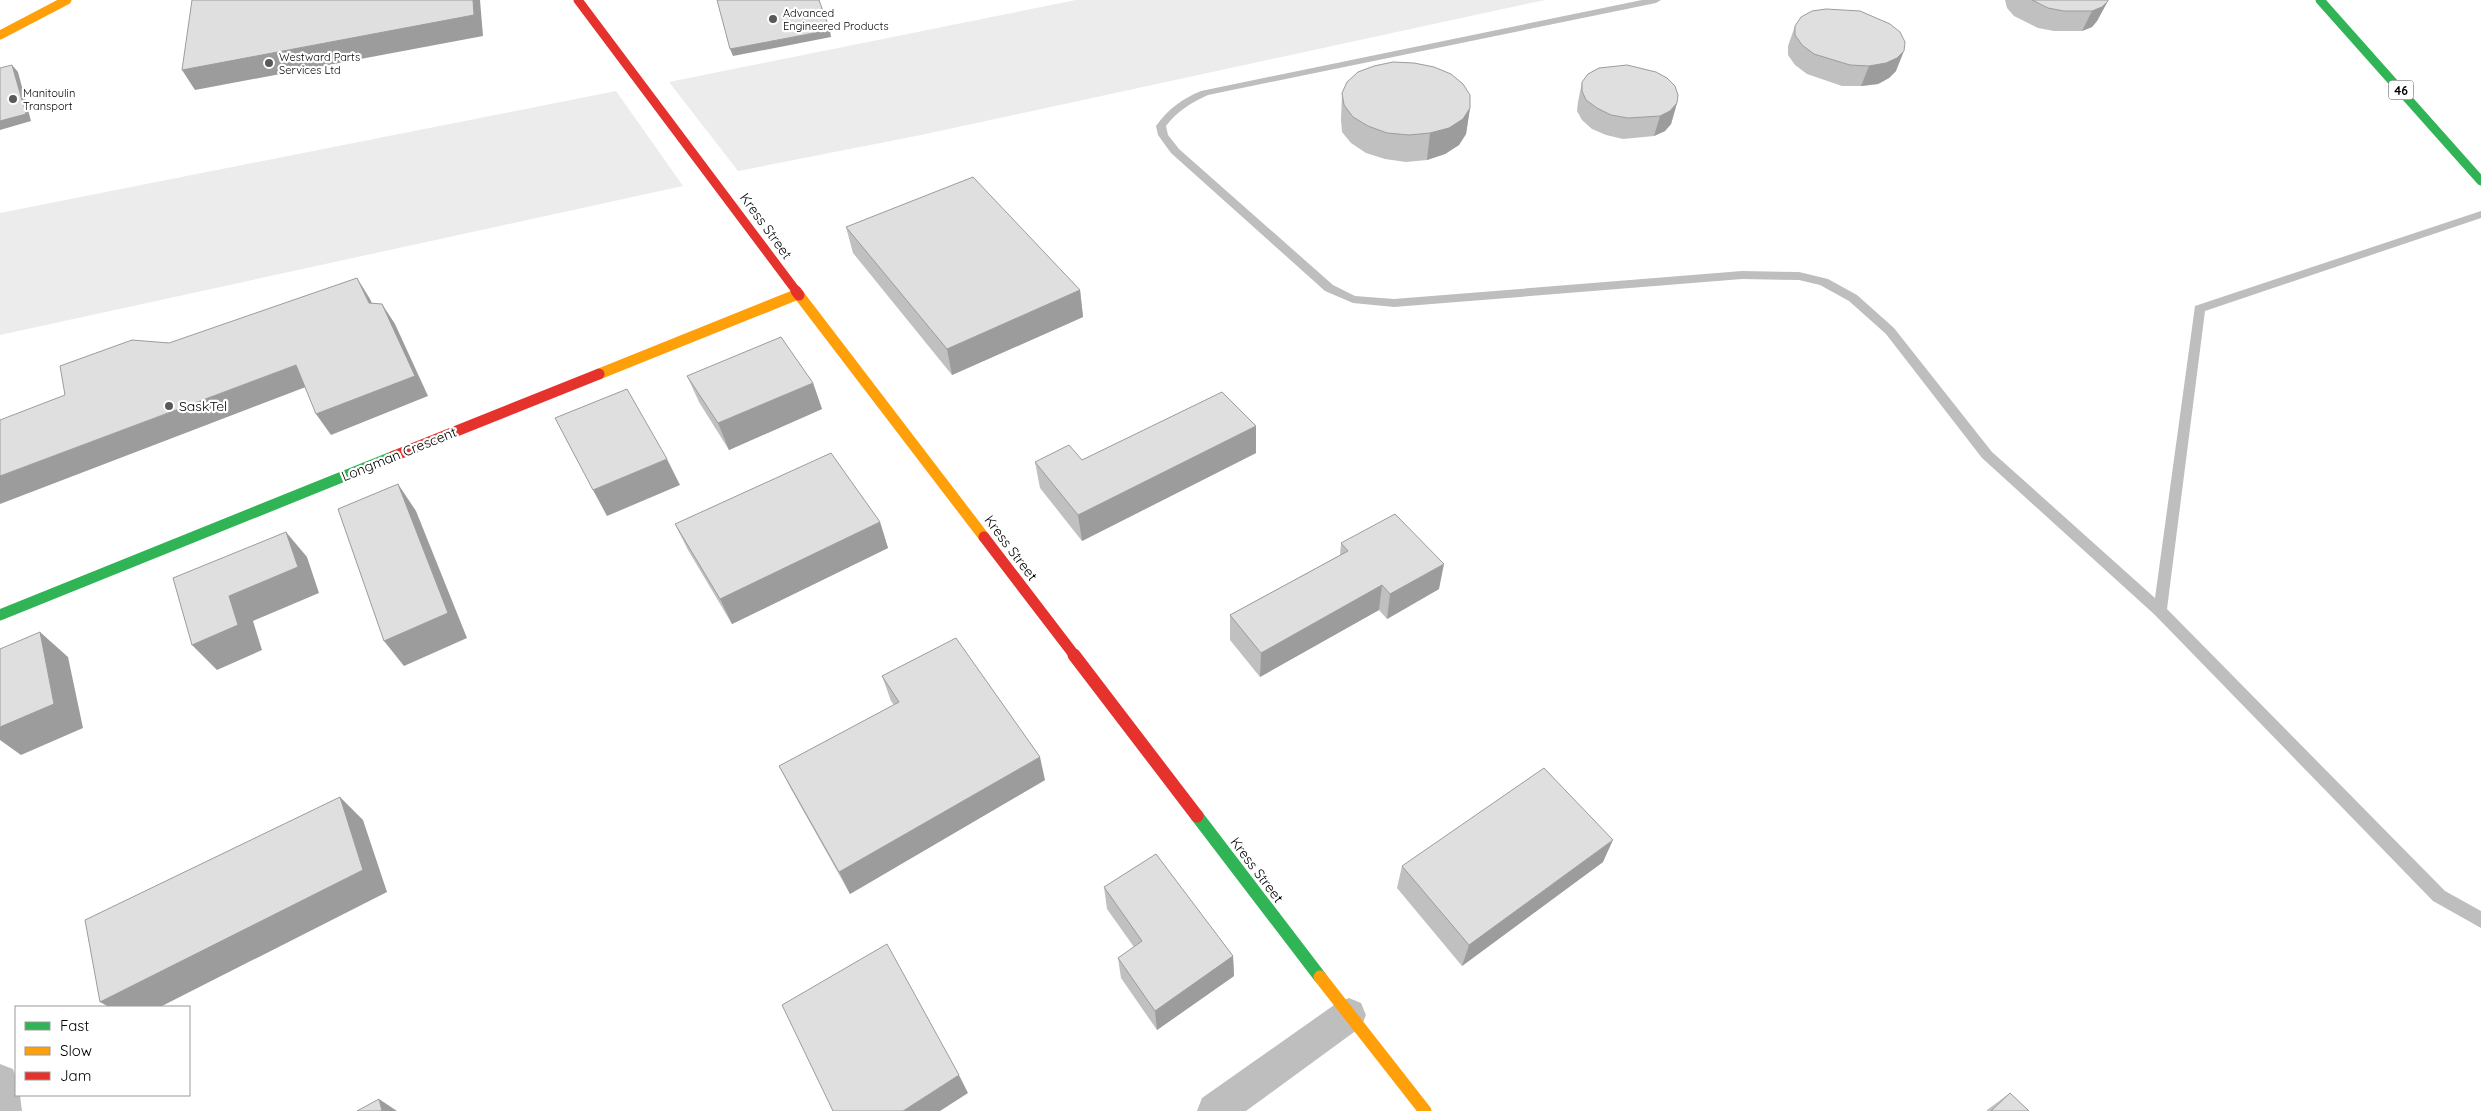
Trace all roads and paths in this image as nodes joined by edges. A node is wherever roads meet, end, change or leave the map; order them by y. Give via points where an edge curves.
1 (67, 0) edge
2 (578, 0) edge
3 (1656, 0) edge
4 (2320, 0) edge
5 (0, 35) edge
6 (2481, 181) edge
7 (2481, 214) edge
8 (798, 294) junction
9 (2160, 611) junction
10 (0, 615) edge
11 (2481, 920) edge
12 (1349, 1015) junction
13 (0, 1082) edge
14 (4, 1111) edge
15 (1215, 1111) edge
16 (1425, 1111) edge

1 - 5 street
2 - 8 street, Kress Street
3 - 9 lane via 1205,93 1181,103 1170,113 1161,126 1163,136 1175,151 1344,298 1394,302 1742,276 1799,276 1824,282 1853,298 1890,331 1987,455
4 - 6 street, 46
7 - 9 lane via 2199,309
8 - 10 street, Longman Crescent
8 - 12 street, Kress Street
9 - 11 lane via 2439,896
12 - 15 street
12 - 16 street, Kress Street
13 - 14 street

